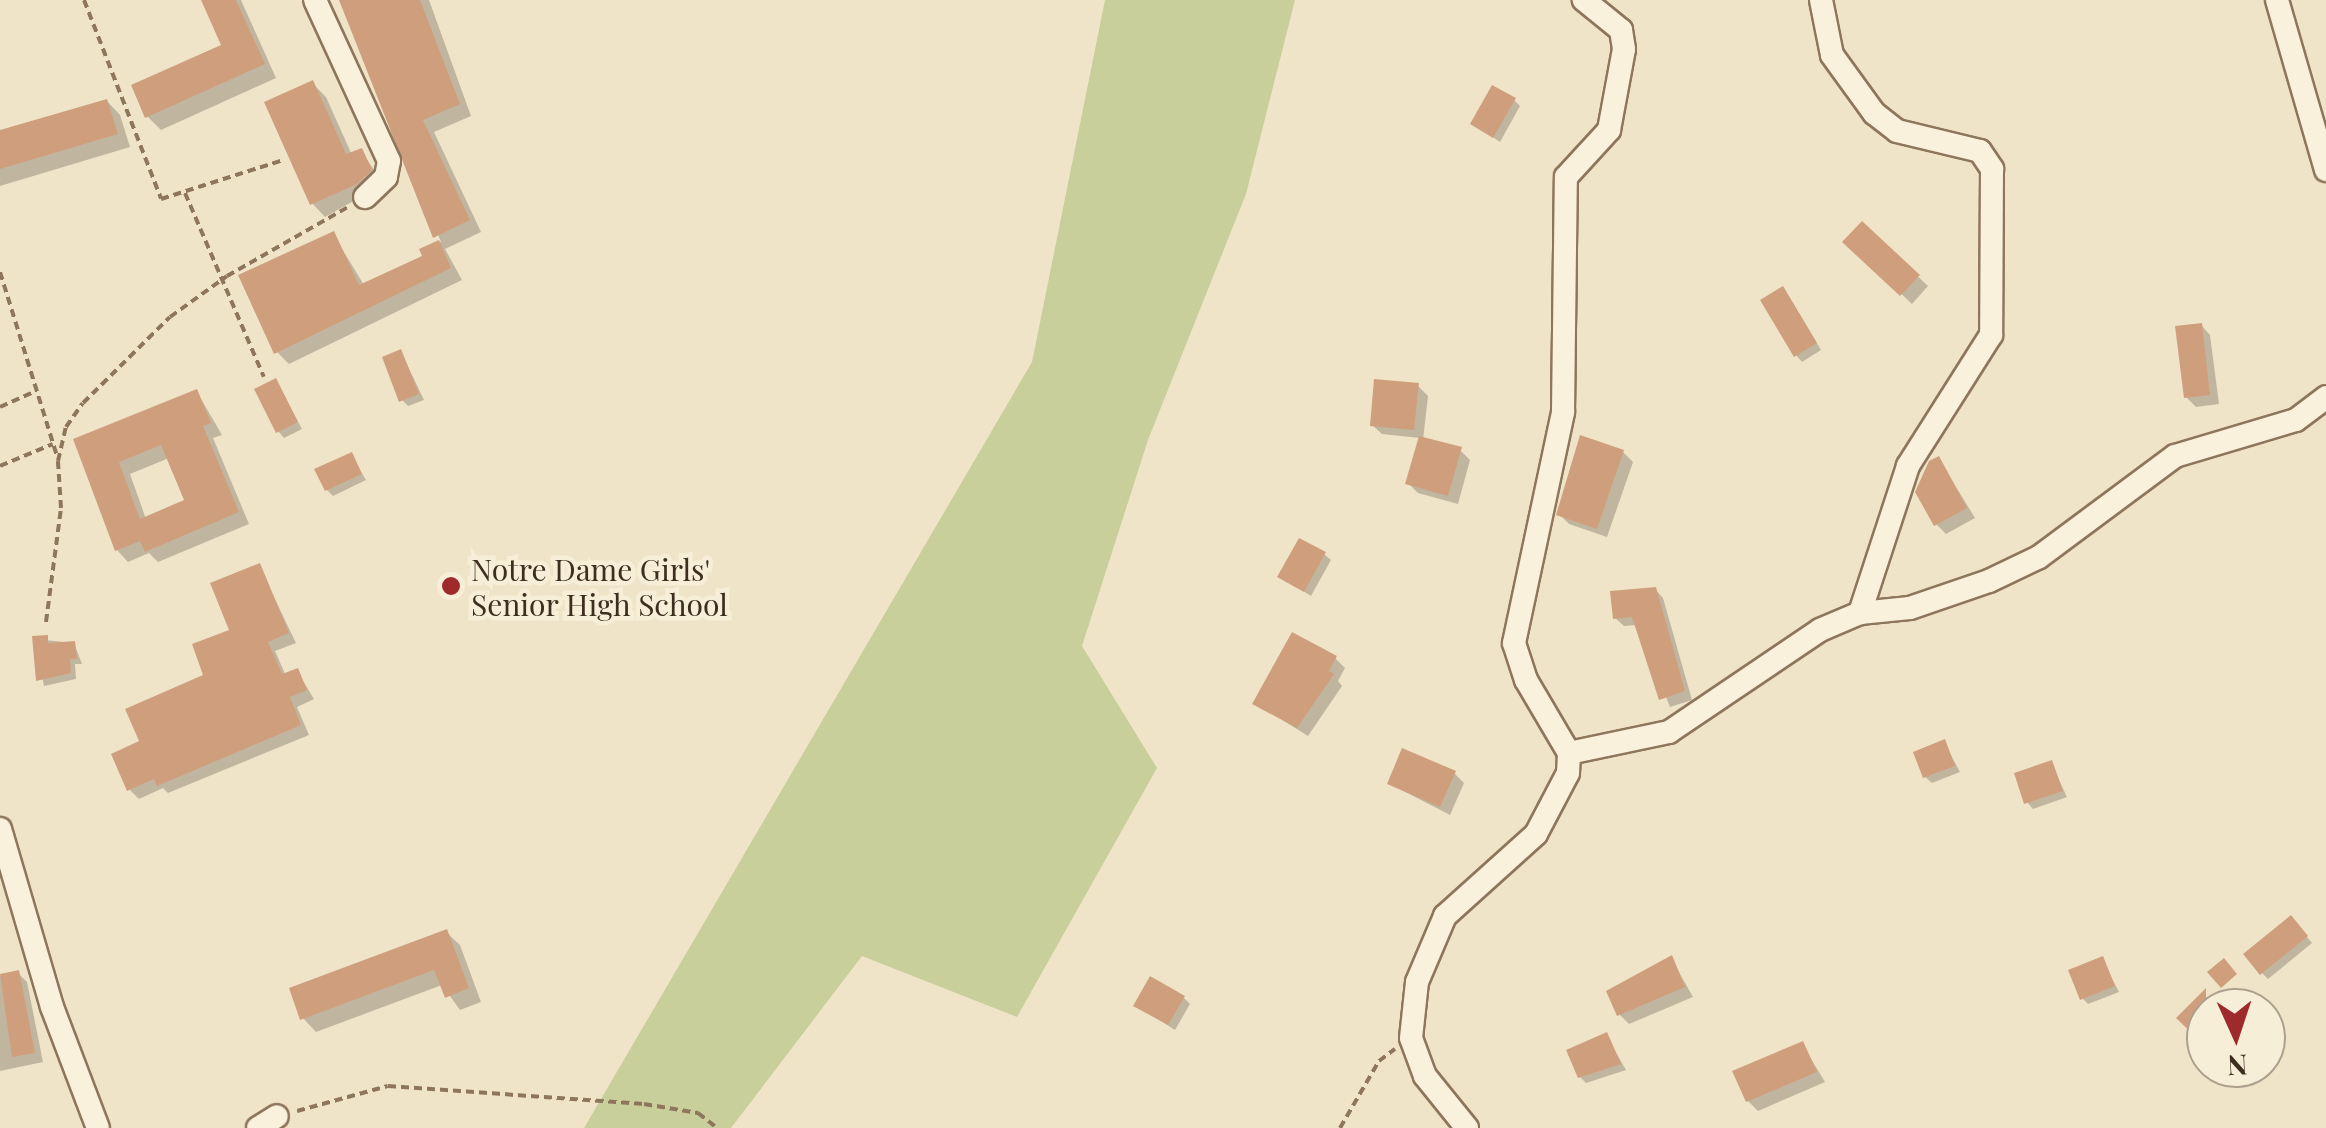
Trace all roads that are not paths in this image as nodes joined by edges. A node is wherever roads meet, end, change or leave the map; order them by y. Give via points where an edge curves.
1 (315, 0) edge
2 (1584, 0) edge
3 (1821, 0) edge
4 (2277, 0) edge
5 (2326, 170) edge
6 (365, 197) road end
7 (2326, 397) edge
8 (1860, 614) junction
9 (1569, 752) junction
10 (0, 829) edge
11 (98, 1128) edge
12 (1467, 1128) edge

1 - 6 street via 389,162 386,176
2 - 9 street via 1621,30 1624,49 1609,130 1566,178 1563,412 1514,643 1526,680
3 - 8 street via 1832,55 1874,113 1897,131 1980,150 1992,169 1991,335 1908,466
4 - 5 street
7 - 8 street via 2296,420 2176,456 2039,558 1910,608
8 - 9 street via 1805,640 1670,732
9 - 12 street via 1568,773 1544,824 1445,916 1417,982 1411,1038 1425,1076
10 - 11 street via 52,1007

